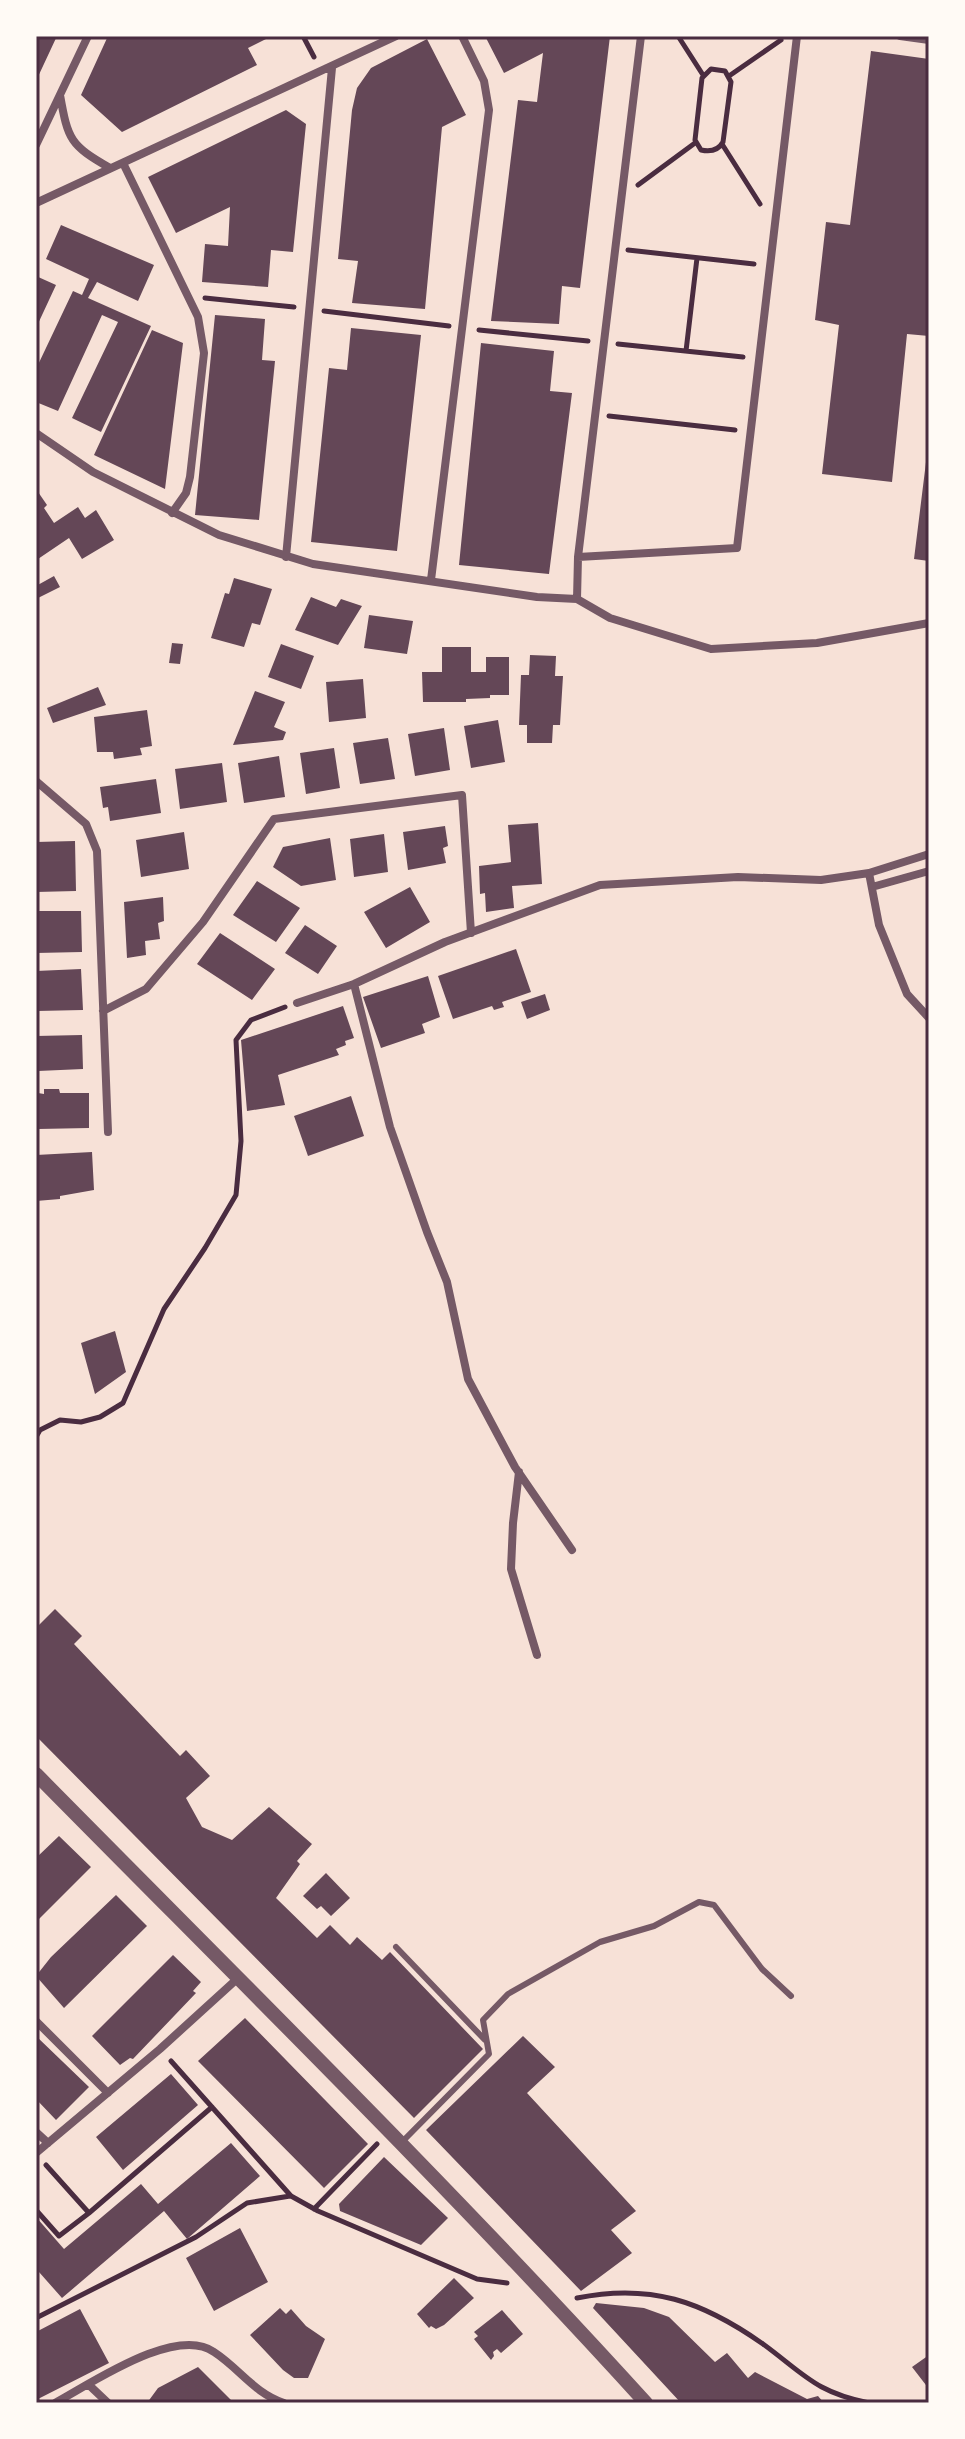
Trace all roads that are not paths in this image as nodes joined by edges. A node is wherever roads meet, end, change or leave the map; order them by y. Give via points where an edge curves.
1 (88, 36) edge
2 (396, 36) edge
3 (462, 36) edge
4 (641, 36) edge
5 (797, 36) edge
6 (900, 36) edge
7 (929, 40) edge
8 (332, 68) junction
9 (60, 94) junction
10 (36, 145) edge
11 (123, 163) junction
12 (110, 168) junction
13 (36, 203) edge
14 (36, 433) edge
15 (172, 513) junction
16 (286, 557) junction
17 (578, 557) junction
18 (431, 580) junction
19 (577, 599) junction
20 (929, 623) edge
21 (36, 781) edge
22 (929, 854) edge
23 (929, 871) edge
24 (869, 873) junction
25 (872, 887) junction
26 (471, 933) junction
27 (354, 984) junction
28 (297, 1003) road end
29 (103, 1011) junction
30 (929, 1018) edge
31 (108, 1132) dead end
32 (519, 1472) junction
33 (572, 1550) dead end
34 (537, 1655) dead end
35 (36, 1774) edge
36 (396, 1947) dead end
37 (237, 1979) junction
38 (791, 1996) dead end
39 (36, 2021) edge
40 (485, 2041) junction
41 (108, 2093) junction
42 (36, 2132) edge
43 (395, 2138) junction
44 (48, 2143) junction
45 (36, 2153) edge
46 (89, 2385) junction
47 (640, 2400) edge
48 (55, 2403) edge
49 (108, 2403) edge
50 (284, 2403) edge

1 - 9 street
2 - 8 street
3 - 18 street via 484,81 489,110
4 - 17 street
5 - 17 street via 737,548
6 - 7 street
8 - 11 street
8 - 16 street
9 - 10 street
9 - 12 street via 73,142
11 - 12 street
11 - 15 street via 198,317 204,353 190,477
12 - 13 street
14 - 15 street via 93,472
15 - 16 street
16 - 18 street
17 - 19 street
18 - 19 street
19 - 20 street via 610,618 711,649 817,643
21 - 29 street via 86,824 97,851
22 - 24 street
23 - 25 street
24 - 25 street
24 - 26 street via 821,880 738,877 600,885
25 - 30 street via 879,925 907,994
26 - 27 street
26 - 29 street via 462,795 274,819 203,922 146,989
27 - 28 street
27 - 32 street via 390,1127 447,1282 468,1379
29 - 31 street
32 - 33 street
32 - 34 street via 511,1569
35 - 37 street
36 - 40 lane
37 - 41 street
37 - 43 street
38 - 40 lane via 762,1969 714,1905 699,1902 654,1926 600,1942 508,1994 483,2020
39 - 41 street
40 - 43 lane via 489,2054
41 - 44 street
42 - 44 street
43 - 47 street via 554,2302
44 - 45 street
46 - 48 street
46 - 49 street
46 - 50 street via 153,2352 184,2343 212,2349 256,2390

